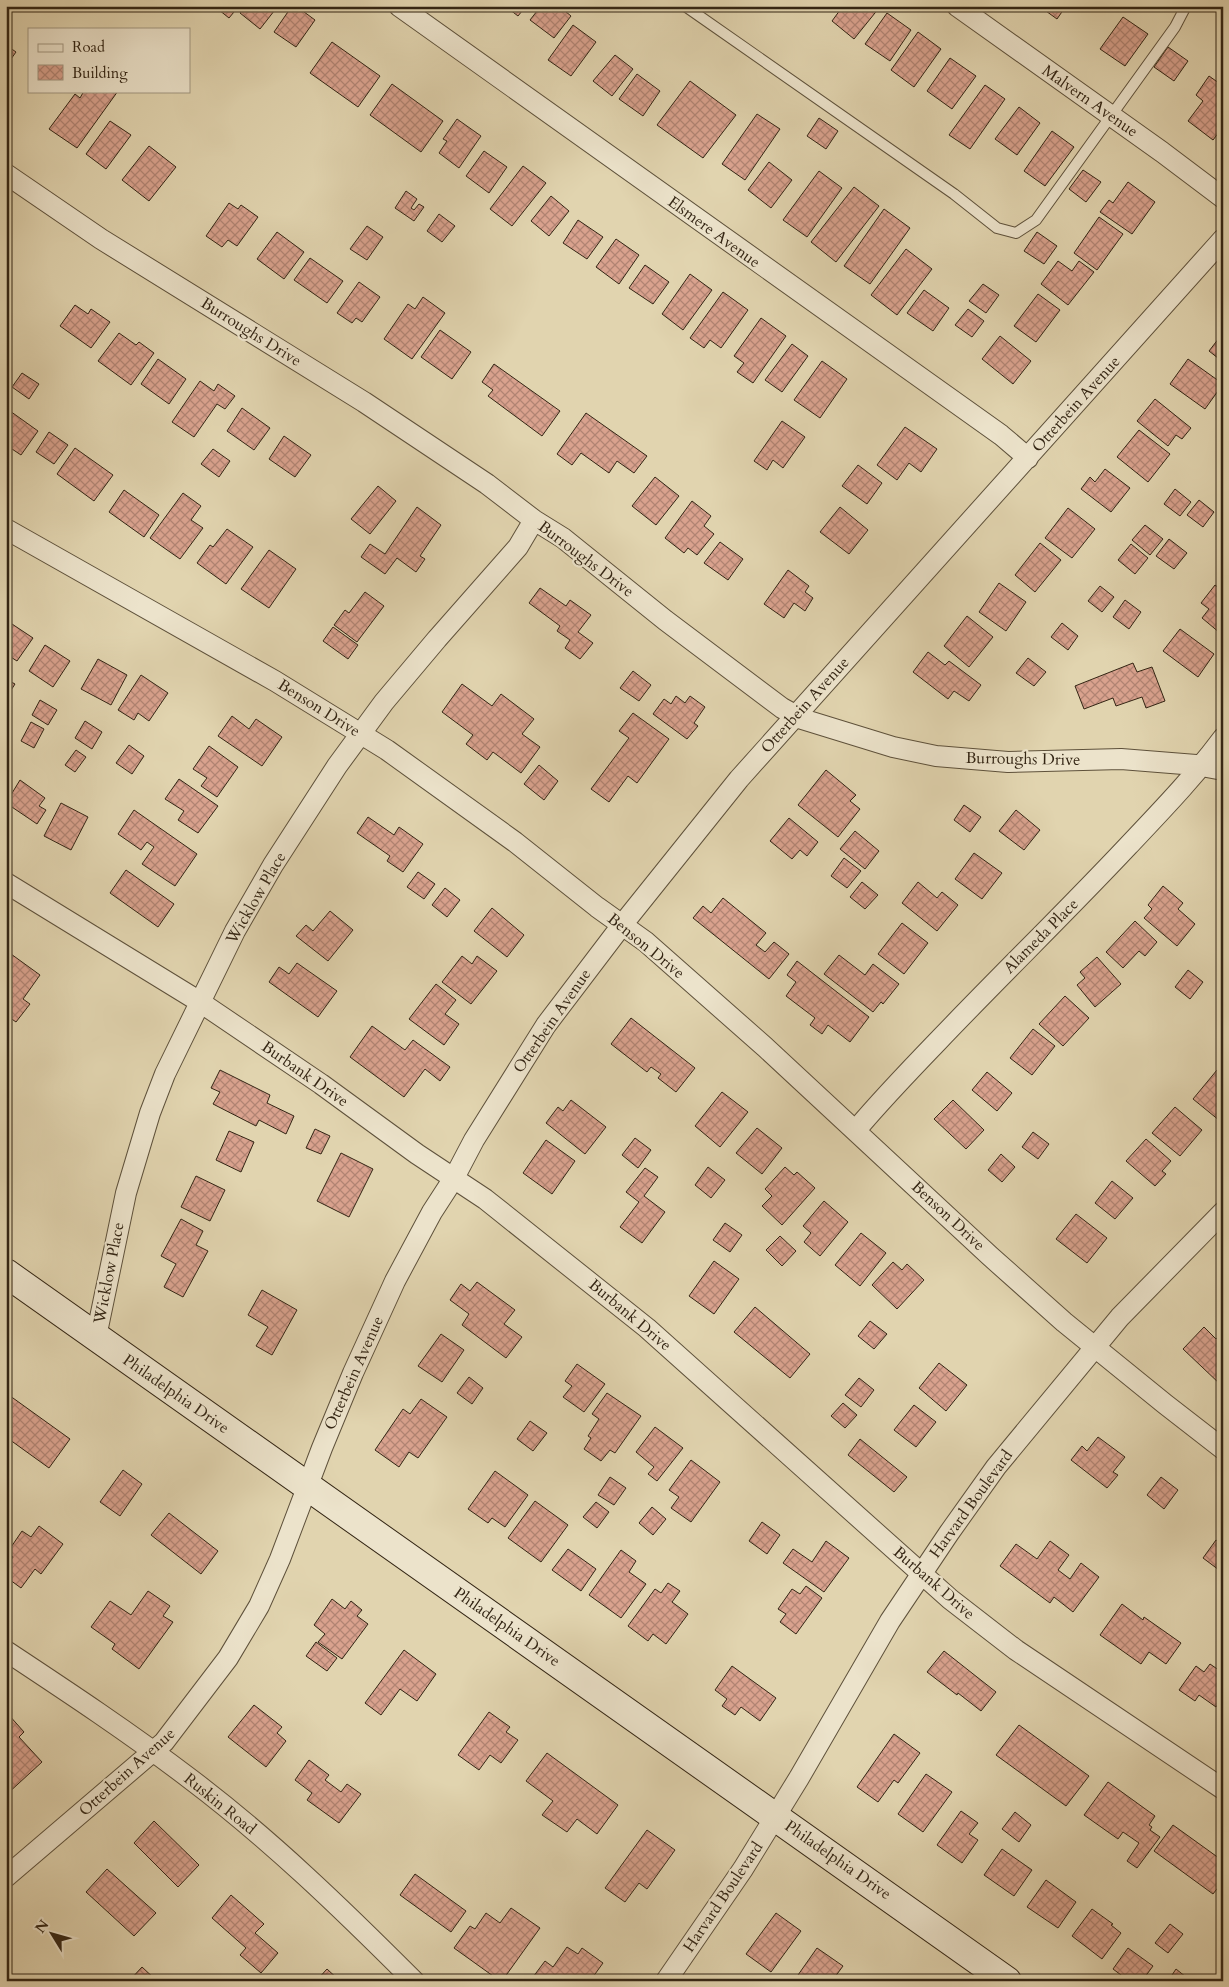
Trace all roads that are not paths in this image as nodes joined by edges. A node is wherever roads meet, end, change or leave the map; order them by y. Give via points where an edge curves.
1 (399, 6) edge
2 (685, 6) edge
3 (957, 6) edge
4 (1186, 6) edge
5 (1112, 116) junction
6 (6, 174) edge
7 (1223, 198) edge
8 (1223, 239) edge
9 (1028, 458) junction
10 (534, 520) junction
11 (6, 529) edge
12 (796, 715) junction
13 (360, 734) junction
14 (1223, 738) edge
15 (1202, 766) junction
16 (1223, 770) edge
17 (6, 883) edge
18 (622, 925) junction
19 (200, 1002) junction
20 (856, 1130) junction
21 (454, 1178) junction
22 (1223, 1212) edge
23 (6, 1273) edge
24 (96, 1337) junction
25 (1095, 1346) junction
26 (1223, 1449) edge
27 (308, 1486) junction
28 (922, 1574) junction
29 (6, 1650) edge
30 (154, 1752) junction
31 (1223, 1789) edge
32 (776, 1816) junction
33 (6, 1877) edge
34 (414, 1981) edge
35 (666, 1981) edge
36 (1007, 1981) edge

1 - 9 street, Elsmere Avenue
2 - 5 lane via 954,194 997,228 1016,233 1036,220
3 - 5 street, Malvern Avenue
4 - 5 lane via 1176,27
5 - 7 street, Malvern Avenue
6 - 10 street, Burroughs Drive via 101,239 364,402 487,484
8 - 9 street, Otterbein Avenue
9 - 12 street, Otterbein Avenue
10 - 12 street, Burroughs Drive via 563,538 665,620 782,708
10 - 13 street, Wicklow Place via 518,547 436,639
11 - 13 street, Benson Drive via 207,642
12 - 15 street, Burroughs Drive via 936,756 1008,762 1121,759
12 - 18 street, Otterbein Avenue via 698,829
13 - 18 street, Benson Drive via 515,842
13 - 19 street, Wicklow Place via 273,865
14 - 15 street, Alameda Place
15 - 16 street, Burroughs Drive
15 - 20 street, Alameda Place
17 - 19 street, Burbank Drive
18 - 20 street, Benson Drive
18 - 21 street, Otterbein Avenue via 546,1025
19 - 21 street, Burbank Drive
19 - 24 street, Wicklow Place via 165,1074 137,1153 111,1256
20 - 25 street, Benson Drive via 990,1256
21 - 27 street, Otterbein Avenue via 395,1281 353,1373
21 - 28 street, Burbank Drive via 493,1205 647,1328
22 - 25 street, Harvard Boulevard
23 - 24 main road, Philadelphia Drive
24 - 27 main road, Philadelphia Drive
25 - 26 street, Benson Drive
25 - 28 street, Harvard Boulevard via 996,1467
27 - 30 street, Otterbein Avenue via 277,1567 228,1658 184,1719
27 - 32 main road, Philadelphia Drive
28 - 31 street, Burbank Drive via 1016,1650
28 - 32 street, Harvard Boulevard via 885,1630
29 - 30 street, Ruskin Road
30 - 33 street, Otterbein Avenue
30 - 34 street, Ruskin Road via 260,1836 352,1919
32 - 35 street, Harvard Boulevard
32 - 36 main road, Philadelphia Drive

